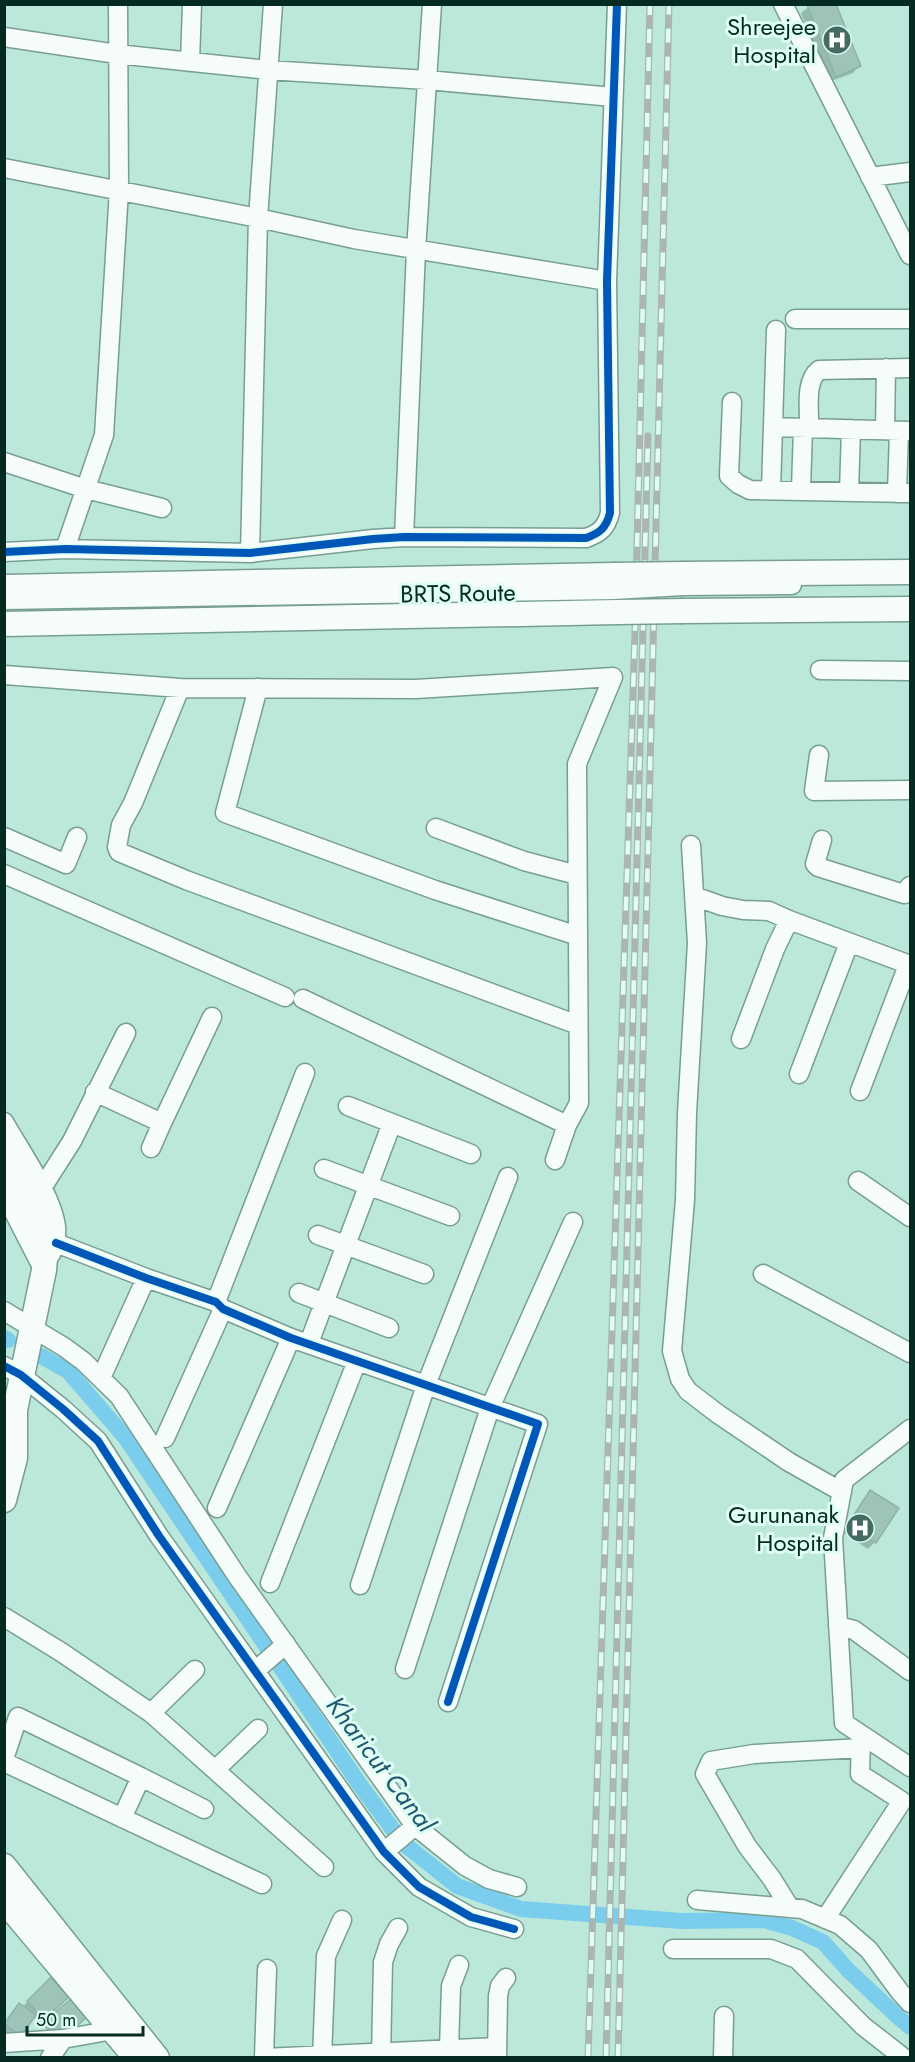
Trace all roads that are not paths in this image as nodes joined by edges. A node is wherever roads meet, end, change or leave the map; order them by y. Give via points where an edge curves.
1 (118, 4) edge
2 (192, 4) edge
3 (273, 4) edge
4 (432, 4) edge
5 (617, 4) edge
6 (783, 4) edge
7 (4, 37) edge
8 (117, 54) junction
9 (190, 62) junction
10 (268, 70) junction
11 (427, 80) junction
12 (613, 97) junction
13 (4, 168) edge
14 (910, 171) edge
15 (870, 177) junction
16 (119, 190) junction
17 (258, 218) junction
18 (416, 249) junction
19 (910, 255) edge
20 (607, 281) junction
21 (795, 319) dead end
22 (910, 319) edge
23 (910, 325) edge
24 (776, 330) dead end
25 (886, 368) junction
26 (910, 368) edge
27 (732, 402) dead end
28 (773, 427) junction
29 (806, 428) junction
30 (851, 429) junction
31 (898, 431) edge
32 (4, 462) edge
33 (86, 489) junction
34 (801, 489) junction
35 (771, 490) junction
36 (849, 492) junction
37 (904, 493) edge
38 (162, 508) dead end
39 (404, 537) junction
40 (65, 549) junction
41 (4, 552) edge
42 (250, 553) junction
43 (910, 572) edge
44 (910, 583) edge
45 (4, 587) edge
46 (684, 593) junction
47 (615, 595) junction
48 (910, 598) edge
49 (4, 600) edge
50 (910, 609) edge
51 (4, 613) edge
52 (4, 624) edge
53 (820, 670) dead end
54 (910, 671) edge
55 (4, 675) edge
56 (180, 688) junction
57 (258, 688) junction
58 (819, 755) dead end
59 (910, 790) edge
60 (436, 828) dead end
61 (4, 837) edge
62 (77, 837) dead end
63 (822, 840) dead end
64 (691, 845) dead end
65 (4, 874) edge
66 (577, 875) junction
67 (910, 886) edge
68 (694, 896) junction
69 (789, 920) junction
70 (578, 936) junction
71 (849, 943) junction
72 (909, 965) edge
73 (212, 1017) dead end
74 (578, 1025) junction
75 (126, 1033) dead end
76 (741, 1039) dead end
77 (305, 1073) dead end
78 (799, 1074) dead end
79 (860, 1091) dead end
80 (95, 1092) junction
81 (348, 1106) dead end
82 (4, 1122) edge
83 (162, 1123) junction
84 (392, 1123) junction
85 (567, 1125) junction
86 (151, 1148) dead end
87 (4, 1154) edge
88 (471, 1154) dead end
89 (555, 1160) dead end
90 (324, 1169) dead end
91 (508, 1177) dead end
92 (858, 1181) dead end
93 (368, 1186) junction
94 (42, 1188) junction
95 (4, 1193) edge
96 (450, 1216) dead end
97 (910, 1217) edge
98 (573, 1221) dead end
99 (318, 1235) dead end
100 (50, 1240) junction
101 (345, 1244) junction
102 (44, 1270) junction
103 (424, 1274) dead end
104 (764, 1274) dead end
105 (146, 1278) junction
106 (298, 1293) dead end
107 (324, 1303) junction
108 (220, 1306) junction
109 (4, 1311) edge
110 (32, 1327) junction
111 (389, 1328) dead end
112 (291, 1338) junction
113 (309, 1343) junction
114 (910, 1352) edge
115 (357, 1361) junction
116 (13, 1371) edge
117 (101, 1378) junction
118 (426, 1385) junction
119 (490, 1408) junction
120 (15, 1410) junction
121 (910, 1429) edge
122 (4, 1431) edge
123 (165, 1438) dead end
124 (842, 1492) junction
125 (4, 1500) edge
126 (218, 1508) dead end
127 (270, 1583) dead end
128 (360, 1585) dead end
129 (4, 1617) edge
130 (838, 1626) junction
131 (286, 1644) junction
132 (405, 1669) dead end
133 (195, 1670) dead end
134 (255, 1671) junction
135 (910, 1671) edge
136 (448, 1702) dead end
137 (151, 1713) junction
138 (258, 1729) dead end
139 (861, 1741) junction
140 (4, 1761) edge
141 (910, 1767) edge
142 (215, 1770) junction
143 (141, 1777) junction
144 (204, 1809) dead end
145 (122, 1818) junction
146 (414, 1827) junction
147 (386, 1850) junction
148 (4, 1866) edge
149 (324, 1867) dead end
150 (262, 1884) dead end
151 (517, 1887) dead end
152 (4, 1900) edge
153 (697, 1900) dead end
154 (790, 1908) junction
155 (825, 1919) junction
156 (342, 1920) dead end
157 (398, 1928) dead end
158 (514, 1929) dead end
159 (673, 1949) dead end
160 (459, 1965) dead end
161 (267, 1969) dead end
162 (506, 1978) dead end
163 (910, 2003) edge
164 (724, 2016) dead end
165 (113, 2030) junction
166 (63, 2039) junction
167 (5, 2043) edge
168 (441, 2052) edge
169 (497, 2052) edge
170 (381, 2055) edge
171 (322, 2056) edge
172 (264, 2057) edge
173 (50, 2058) edge
174 (136, 2058) edge
175 (157, 2058) edge
176 (723, 2058) edge
177 (904, 2058) edge

1 - 8 street
2 - 9 street
3 - 10 street
4 - 11 street
5 - 12 street
6 - 15 street
7 - 8 street
8 - 9 street
8 - 16 street
9 - 10 street
10 - 11 street
10 - 17 street
11 - 12 street
11 - 18 street
12 - 20 street
13 - 16 street
14 - 15 street
15 - 19 street
16 - 17 street
16 - 33 street via 104,435
17 - 18 street
17 - 42 street
18 - 20 street
18 - 39 street
20 - 39 street via 608,523 598,534 586,538
21 - 22 street
22 - 23 street
24 - 28 street
25 - 26 street
25 - 29 street via 819,370 813,374
25 - 31 street
27 - 35 street via 729,476 750,490
28 - 29 street
28 - 35 street
29 - 30 street
29 - 34 street
30 - 31 street
30 - 36 street
31 - 37 street
32 - 33 street
33 - 38 street
33 - 40 street
34 - 35 street
34 - 36 street
36 - 37 street
39 - 42 street
40 - 41 street
40 - 42 street
43 - 46 main road
44 - 46 street
45 - 47 main road
46 - 47 main road, bridge
46 - 47 main road, bridge
46 - 48 street
46 - 50 main road
47 - 49 street, BRTS Route
47 - 51 street, BRTS Route
47 - 52 main road
53 - 54 street
55 - 56 street
56 - 57 street
56 - 74 street via 122,825 119,852
57 - 66 street via 416,689 613,677 577,764
57 - 70 street via 225,813 435,890
58 - 59 street via 814,791
60 - 66 street via 524,861
61 - 62 street via 66,864
63 - 67 street via 815,864 818,867 904,894
64 - 68 street
65 - 85 street via 294,998
66 - 70 street
68 - 69 street via 722,906 769,911
68 - 124 street via 697,943 685,1200 672,1351 688,1391 789,1462
69 - 71 street
69 - 76 street via 774,948
70 - 74 street
71 - 72 street
71 - 78 street
72 - 79 street
73 - 83 street
74 - 85 street via 579,1103
75 - 80 street
77 - 108 street
80 - 83 street
80 - 94 street via 72,1141
81 - 84 street
82 - 94 street
83 - 86 street
84 - 88 street
84 - 93 street
85 - 89 street
87 - 100 main road
90 - 93 street
91 - 118 street
92 - 97 street
93 - 96 street
93 - 101 street
94 - 100 street via 56,1226
95 - 102 street
98 - 119 street
99 - 101 street
100 - 102 main road
100 - 105 street
101 - 103 street
101 - 107 street
102 - 110 main road
104 - 114 street
105 - 108 street
105 - 117 street
106 - 107 street
107 - 111 street
107 - 113 street
108 - 112 street
108 - 123 street
109 - 110 street
110 - 116 main road
110 - 117 street
112 - 113 street
112 - 126 street
113 - 115 street
115 - 118 street
115 - 127 street
116 - 120 main road
116 - 134 street via 98,1441 159,1536
117 - 131 street via 119,1396
118 - 119 street
118 - 128 street
119 - 132 street
119 - 136 street via 538,1424
120 - 122 main road
120 - 125 main road via 15,1458
121 - 124 street via 844,1480
124 - 130 street via 833,1538
129 - 137 street
130 - 135 street via 854,1630
130 - 139 street via 844,1723
131 - 134 street
131 - 146 street
133 - 137 street
134 - 147 street
137 - 142 street
138 - 142 street
139 - 141 street
139 - 154 street via 711,1761 705,1774 747,1846
139 - 155 street via 860,1774 902,1801
140 - 143 street via 18,1717
140 - 145 street
142 - 149 street
143 - 144 street
143 - 145 street
145 - 150 street
146 - 147 street
146 - 151 street via 465,1866 489,1879
147 - 158 street via 418,1887 471,1917
148 - 175 main road
152 - 165 main road
153 - 154 street
154 - 155 street
155 - 163 street via 840,1925 869,1950
156 - 171 street via 326,1956
157 - 170 street via 383,1962
159 - 177 street via 771,1949 797,1959 863,2026
160 - 168 street via 451,1986
161 - 172 street
162 - 169 street via 498,1996
164 - 176 street
165 - 166 street
165 - 174 main road
166 - 167 street
166 - 173 street
168 - 169 street
168 - 170 street
170 - 171 street
171 - 172 street

